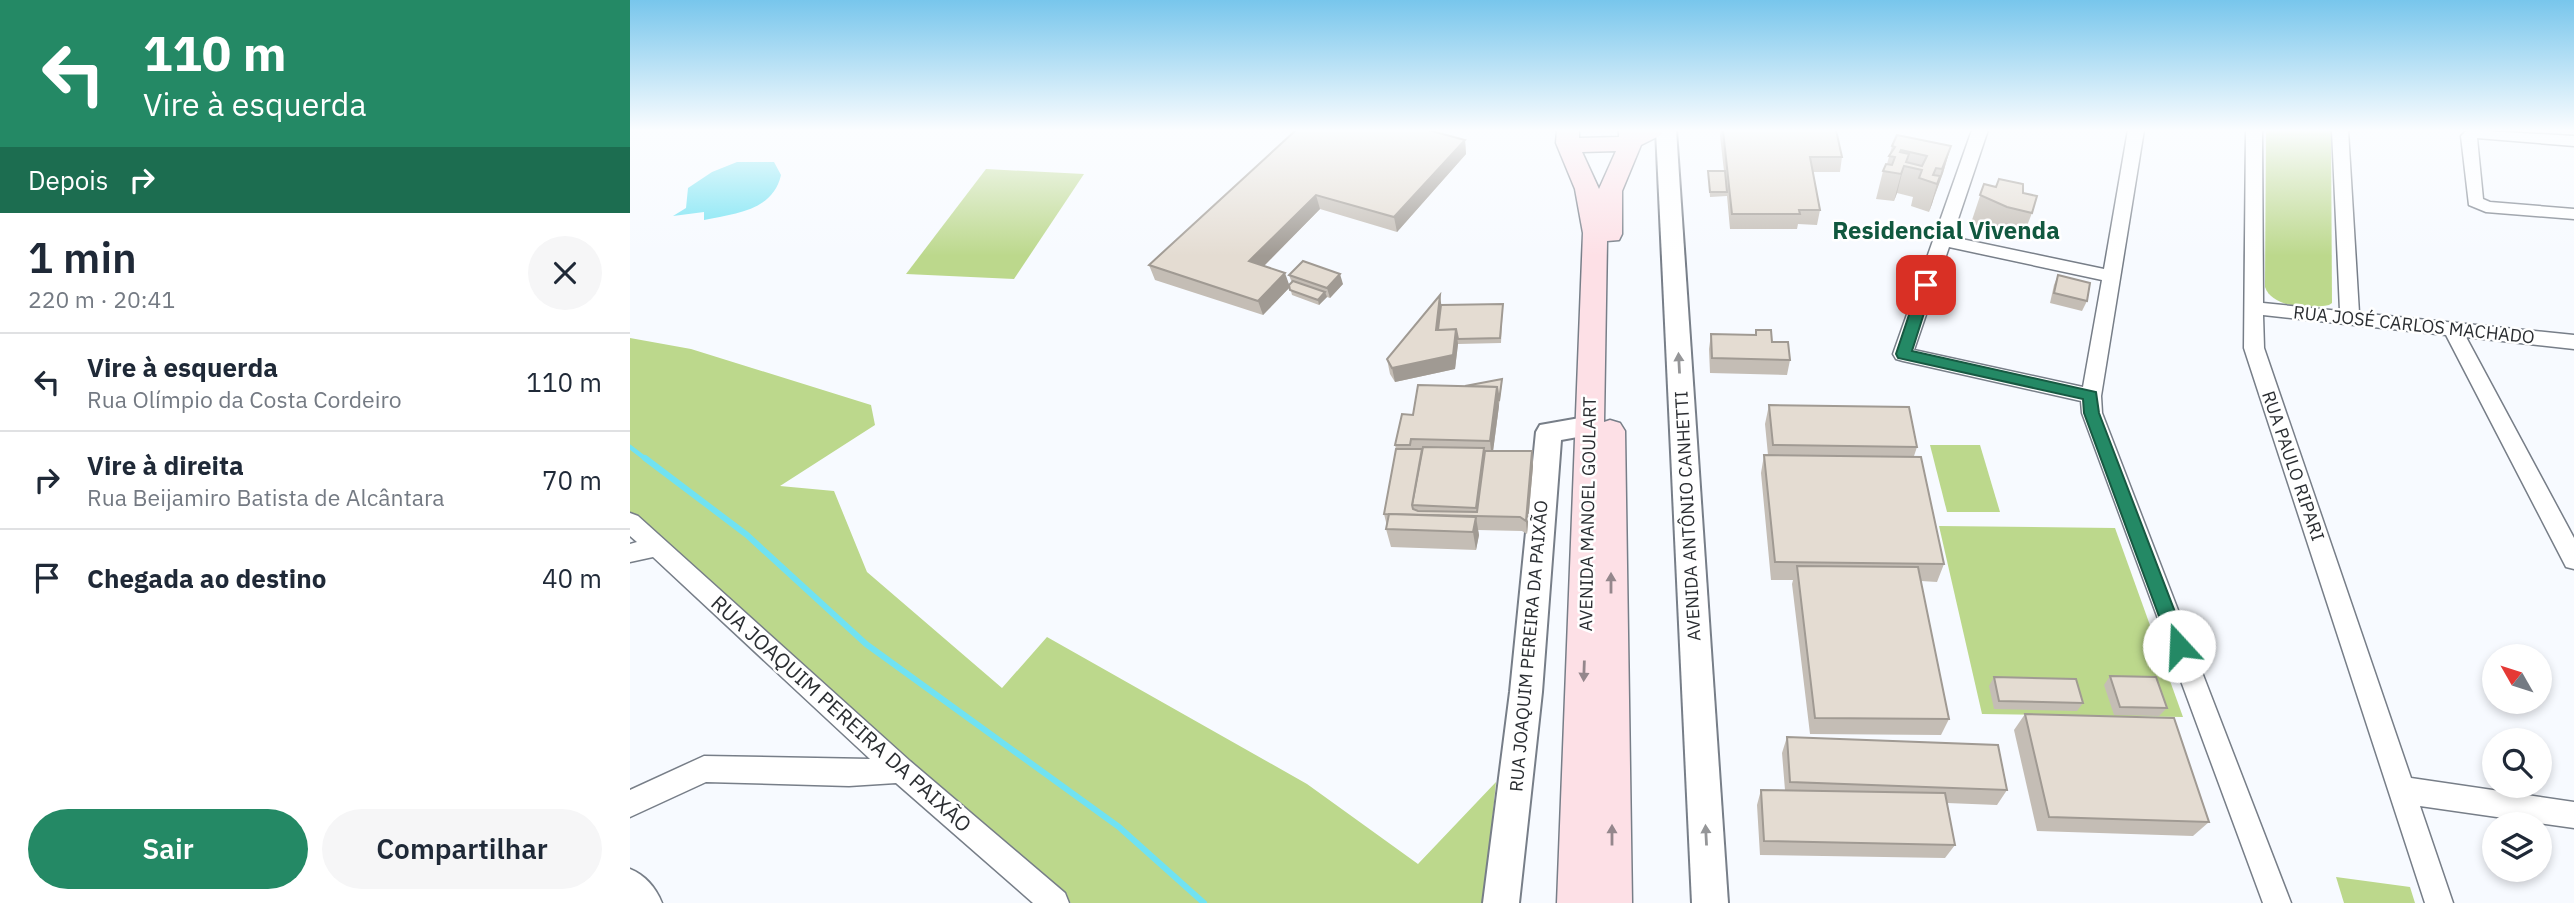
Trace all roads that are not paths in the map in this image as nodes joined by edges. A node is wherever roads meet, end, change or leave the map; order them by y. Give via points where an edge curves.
1 (1581, 172) edge
2 (1619, 172) edge
3 (1668, 172) edge
4 (1965, 172) edge
5 (2128, 172) edge
6 (2254, 172) edge
7 (2342, 172) edge
8 (2472, 172) edge
9 (2574, 214) edge
10 (1941, 240) junction
11 (2110, 276) junction
12 (2254, 308) junction
13 (2350, 318) junction
14 (2452, 329) junction
15 (2574, 341) edge
16 (2091, 396) junction
17 (1591, 426) junction
18 (630, 522) edge
19 (657, 547) junction
20 (630, 553) edge
21 (2574, 560) edge
22 (901, 770) junction
23 (2402, 790) junction
24 (630, 804) edge
25 (2574, 815) edge
26 (630, 883) edge
27 (648, 903) edge
28 (1055, 903) edge
29 (1502, 903) edge
30 (1577, 903) edge
31 (1612, 903) edge
32 (1710, 903) edge
33 (2277, 903) edge
34 (2439, 903) edge

1 - 17 main road, AVENIDA MANOEL GOULART via 1595,233
31 -> 2 main road, AVENIDA MANOEL GOULART via 1610,191
32 -> 3 street, AVENIDA ANTÔNIO CANHETTI
4 - 10 street
5 - 11 street
6 - 12 street, RUA PAULO RIPARI
7 - 13 street
8 - 9 street via 2475,201 2486,207
10 - 11 street
10 - 16 street via 1903,354
11 - 16 street
12 - 13 street, RUA JOSÉ CARLOS MACHADO
12 - 23 street, RUA PAULO RIPARI via 2254,348
13 - 14 street, RUA JOSÉ CARLOS MACHADO
14 - 15 street, RUA JOSÉ CARLOS MACHADO
14 - 21 street
16 - 33 street via 2100,436
17 - 29 street, RUA JOAQUIM PEREIRA DA PAIXÃO via 1549,432
17 -> 30 main road, AVENIDA MANOEL GOULART
18 - 19 street, RUA JOAQUIM PEREIRA DA PAIXÃO
19 - 20 street
19 - 22 street, RUA JOAQUIM PEREIRA DA PAIXÃO
22 - 24 street via 704,769
22 - 28 street, RUA JOAQUIM PEREIRA DA PAIXÃO
23 - 25 street
23 - 34 street, RUA PAULO RIPARI
26 - 27 street

